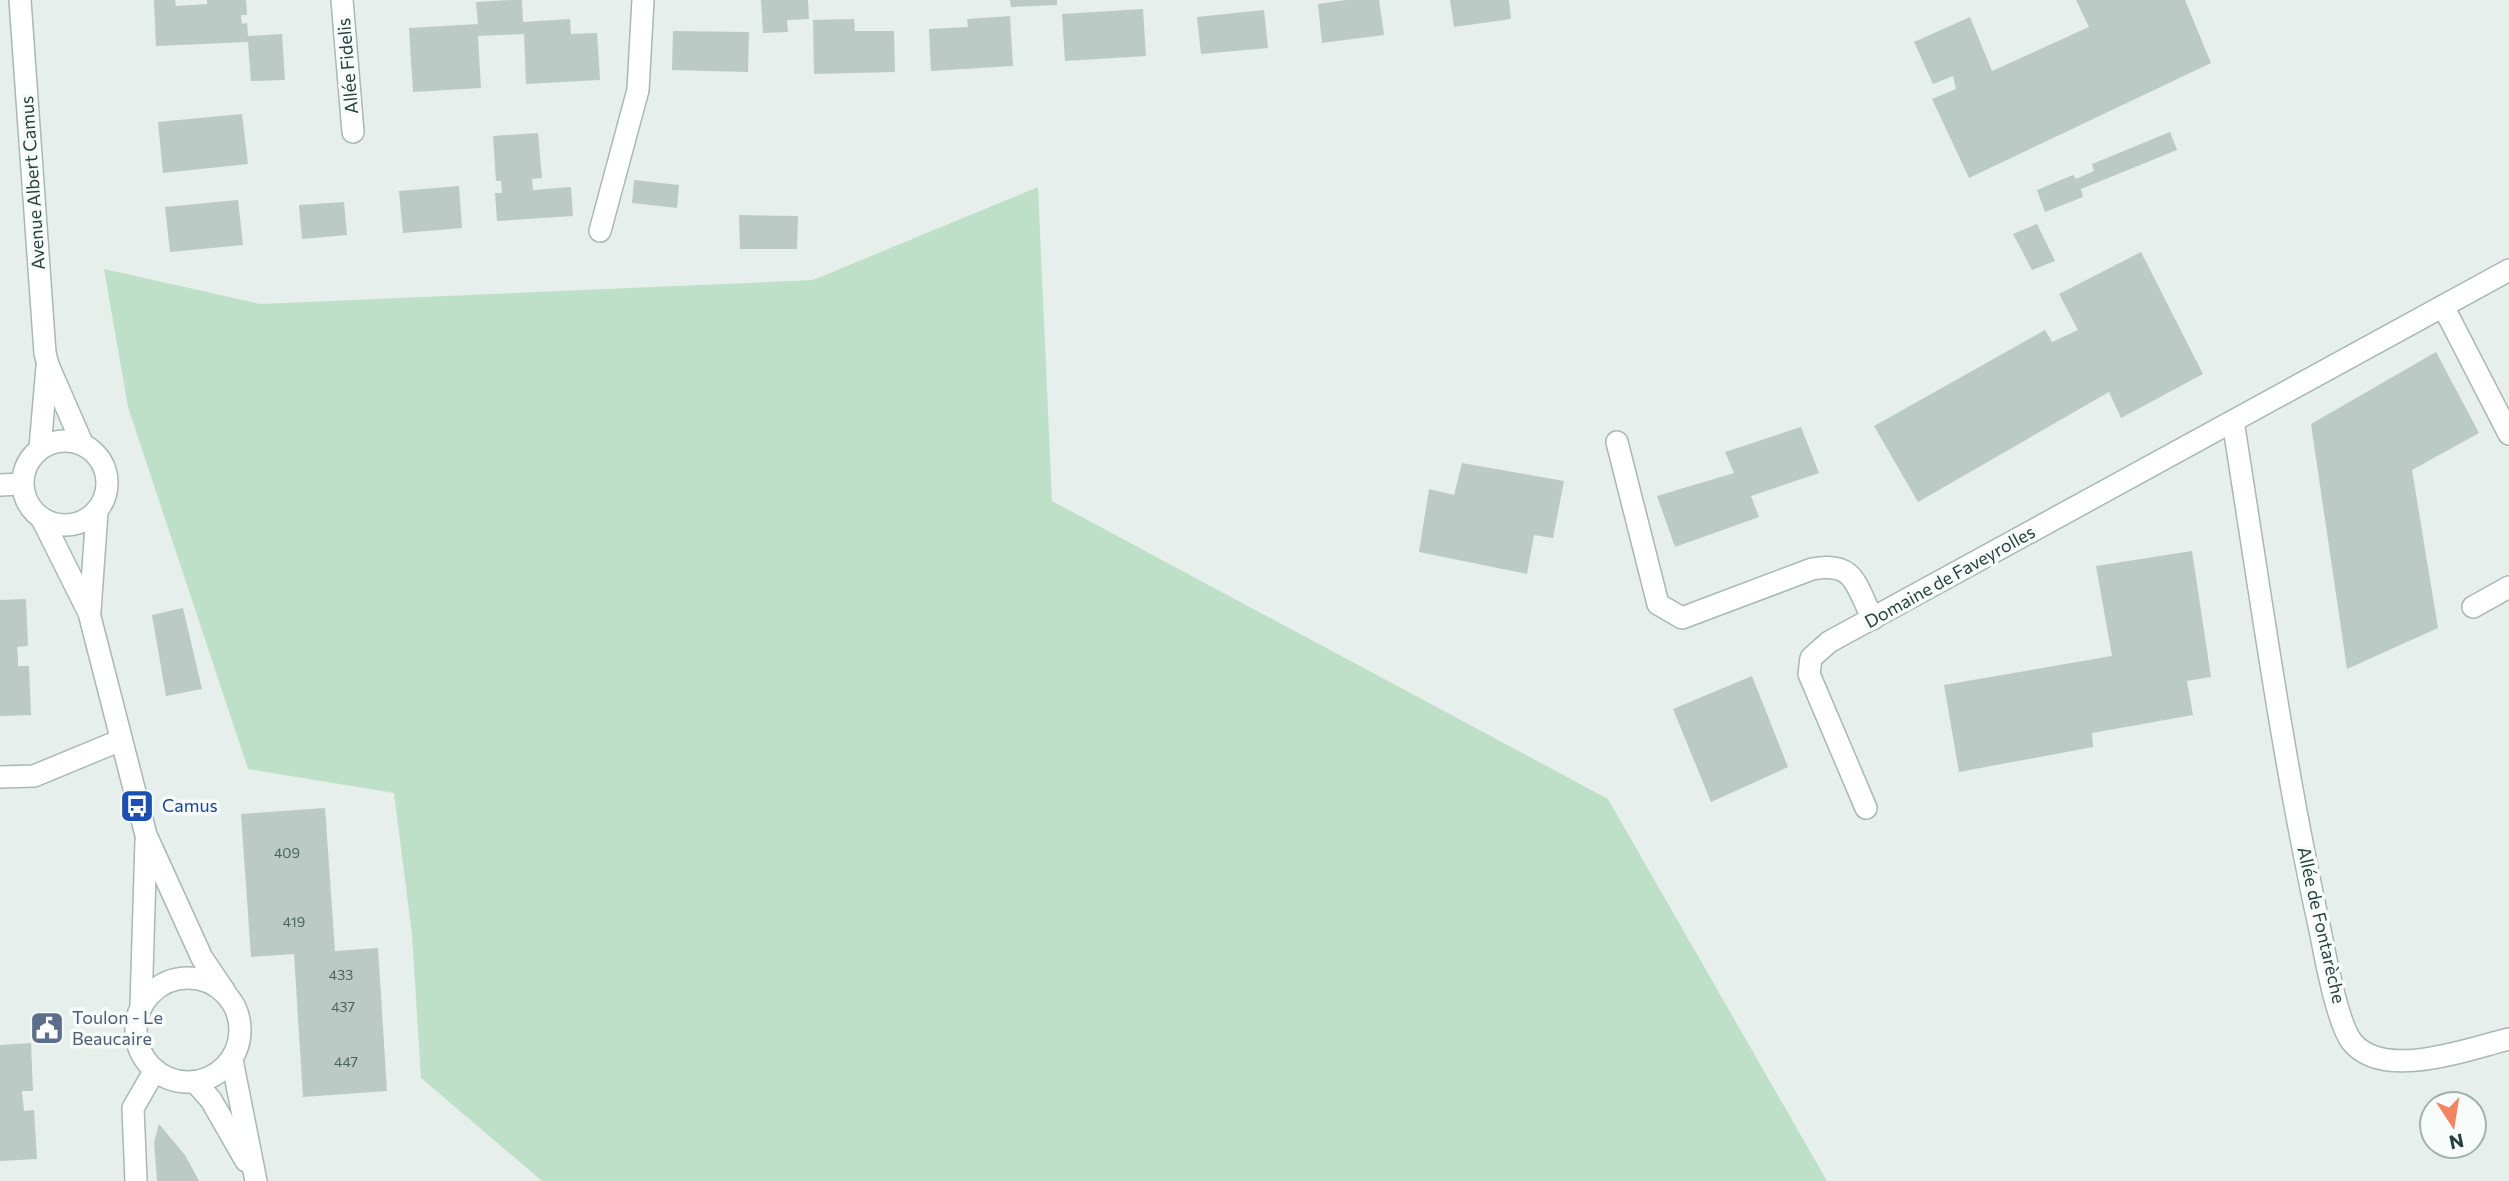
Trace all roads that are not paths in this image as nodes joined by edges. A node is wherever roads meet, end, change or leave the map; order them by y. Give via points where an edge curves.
1 (20, 0) edge
2 (342, 0) edge
3 (643, 0) edge
4 (353, 132) dead end
5 (600, 231) dead end
6 (2509, 270) edge
7 (2443, 306) junction
8 (48, 365) junction
9 (2233, 421) junction
10 (2509, 434) edge
11 (82, 443) junction
12 (1617, 443) dead end
13 (40, 448) junction
14 (22, 484) junction
15 (0, 485) edge
16 (97, 512) junction
17 (42, 519) junction
18 (2509, 587) edge
19 (2473, 607) dead end
20 (89, 613) junction
21 (1873, 619) junction
22 (121, 740) junction
23 (0, 777) edge
24 (1866, 808) dead end
25 (146, 835) junction
26 (225, 992) junction
27 (141, 1006) junction
28 (2509, 1039) edge
29 (232, 1060) junction
30 (155, 1070) junction
31 (195, 1082) junction
32 (255, 1178) edge
33 (136, 1181) edge

1 - 8 street, Avenue Albert Camus
2 - 4 street, Allée Fidelis
3 - 5 street via 638,90
6 - 7 street, Domaine de Faveyrolles
7 - 9 street, Domaine de Faveyrolles
7 - 10 street
8 - 11 street, Avenue Albert Camus
8 - 13 street, Avenue Albert Camus
9 - 21 street, Domaine de Faveyrolles
9 - 28 street, Allée de Fontarèche via 2308,878 2335,998 2352,1042 2382,1061 2423,1060
11 - 13 street via 60,441
11 - 16 street via 105,466 107,490
12 - 21 street via 1658,604 1682,618 1833,565 1849,573
13 - 14 street via 29,460
14 - 15 street
14 - 17 street via 30,508
16 - 17 street via 81,523 61,526
16 - 20 street
17 - 20 street
18 - 19 street
20 - 22 street
21 - 24 street, Domaine de Faveyrolles via 1829,642 1811,658 1809,674
22 - 23 street via 34,776
22 - 25 street
25 - 26 street via 202,958
25 - 27 street
26 - 27 street via 212,982 179,978 150,993
26 - 29 street via 236,1007 240,1024
27 - 30 street via 136,1039 141,1055
29 - 31 street via 216,1075
29 - 32 street
30 - 31 street via 179,1082
30 - 33 street via 133,1108
31 - 32 street via 211,1100

